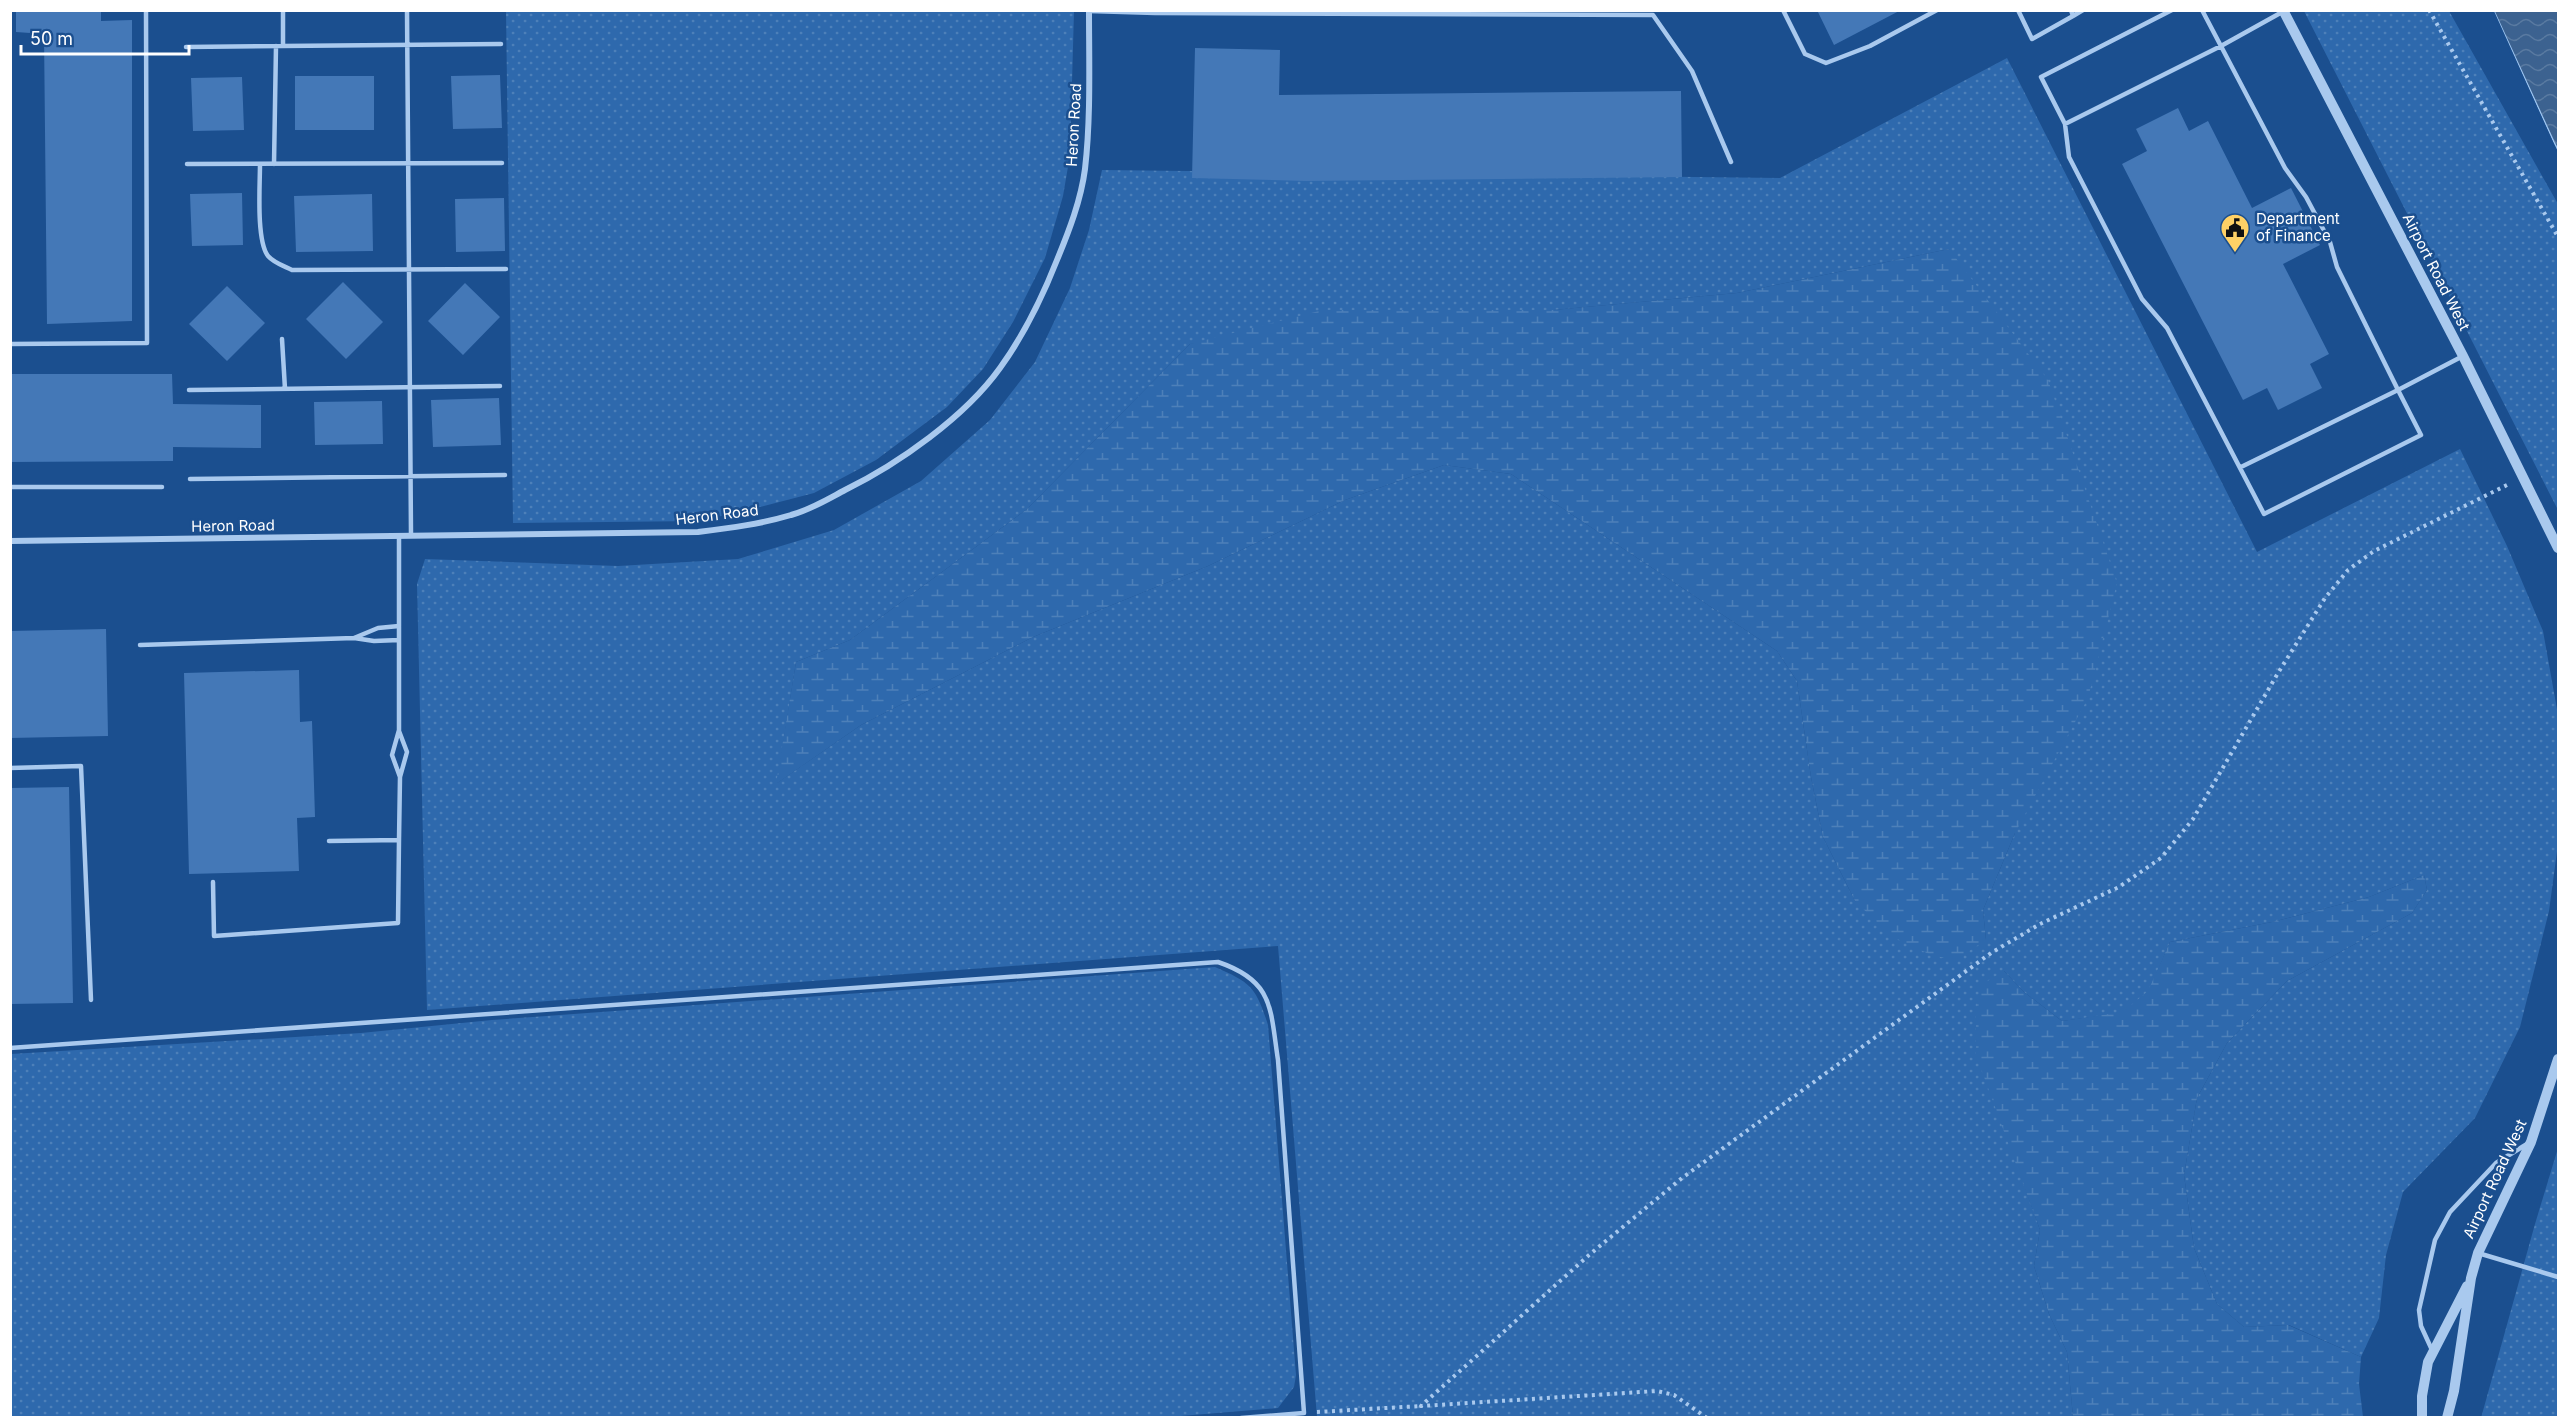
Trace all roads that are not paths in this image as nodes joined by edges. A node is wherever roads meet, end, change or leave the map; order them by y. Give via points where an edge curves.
1 (146, 10) edge
2 (283, 10) edge
3 (407, 10) edge
4 (1783, 10) edge
5 (1937, 10) edge
6 (2018, 10) edge
7 (2083, 10) edge
8 (2172, 10) edge
9 (2202, 10) edge
10 (1089, 11) edge
11 (2284, 11) edge
12 (1155, 12) edge
13 (2072, 13) edge
14 (501, 44) dead end
15 (407, 45) junction
16 (276, 46) junction
17 (283, 46) junction
18 (2221, 46) junction
19 (186, 47) dead end
20 (2065, 124) junction
21 (1731, 162) dead end
22 (409, 163) junction
23 (502, 163) dead end
24 (187, 164) dead end
25 (260, 164) junction
26 (274, 164) junction
27 (410, 268) junction
28 (507, 269) dead end
29 (282, 339) dead end
30 (10, 344) edge
31 (2463, 356) junction
32 (500, 386) dead end
33 (411, 387) junction
34 (285, 389) junction
35 (189, 390) dead end
36 (2398, 390) junction
37 (2241, 467) junction
38 (505, 475) dead end
39 (412, 476) junction
40 (190, 479) dead end
41 (10, 487) edge
42 (162, 487) dead end
43 (411, 535) junction
44 (399, 536) junction
45 (10, 541) edge
46 (2559, 548) edge
47 (399, 627) junction
48 (354, 638) junction
49 (399, 640) junction
50 (140, 645) dead end
51 (399, 730) junction
52 (10, 768) edge
53 (400, 777) junction
54 (399, 840) junction
55 (329, 841) dead end
56 (213, 882) dead end
57 (91, 1000) dead end
58 (10, 1048) edge
59 (2559, 1059) edge
60 (2531, 1142) junction
61 (2478, 1253) junction
62 (2559, 1277) edge
63 (2471, 1278) junction
64 (2433, 1352) junction
65 (1304, 1415) edge
66 (1241, 1418) edge
67 (2422, 1418) edge
68 (2447, 1418) edge

1 - 30 lane via 147,343
2 - 17 lane
3 - 15 lane
4 - 5 lane via 1805,54 1826,63 1870,46
6 - 13 lane via 2032,39
7 - 13 lane
8 - 20 lane via 2041,77
9 - 18 lane
10 - 12 lane
10 - 43 street, Heron Road via 1085,170 1064,244 1024,331 999,369 927,440 884,471 794,515 751,525 642,534
11 - 18 lane
11 - 31 street, Airport Road West
12 - 21 lane via 1653,15 1692,71
14 - 15 lane
15 - 17 lane
15 - 22 lane
16 - 17 lane
16 - 19 lane
16 - 26 lane
18 - 20 lane
18 - 36 lane via 2285,168 2330,242 2337,267
20 - 37 lane via 2069,157 2142,299 2167,328
22 - 23 lane
22 - 26 lane
22 - 27 lane
24 - 25 lane
25 - 26 lane
25 - 27 lane via 262,242 267,255 276,263 292,270
27 - 28 lane
27 - 33 lane
29 - 34 lane
31 - 36 lane
31 - 46 street, Airport Road West
32 - 33 lane
33 - 34 lane
33 - 39 lane
34 - 35 lane
36 - 37 lane
36 - 37 lane via 2421,435 2264,514
38 - 39 lane
39 - 40 lane
39 - 43 lane
41 - 42 lane
43 - 44 street, Heron Road
44 - 45 street, Heron Road
44 - 47 lane
47 - 48 lane via 378,628
47 - 49 lane
48 - 49 lane
48 - 50 lane
49 - 51 lane
51 - 53 lane via 392,755
51 - 53 lane via 407,752
52 - 57 lane via 81,766
53 - 54 lane
54 - 55 lane
54 - 56 lane via 398,923 214,936
58 - 65 lane via 1218,962 1240,969 1261,987 1270,1003 1278,1060
59 - 60 street, Airport Road West
60 - 61 street, Airport Road West
60 - 64 lane via 2496,1163 2450,1212 2435,1240 2419,1310 2421,1326
61 - 62 lane
61 - 63 street, Airport Road West
63 - 64 street, Airport Road West
63 - 68 street, Airport Road West
64 - 67 street, Airport Road West via 2422,1396
65 - 66 lane

